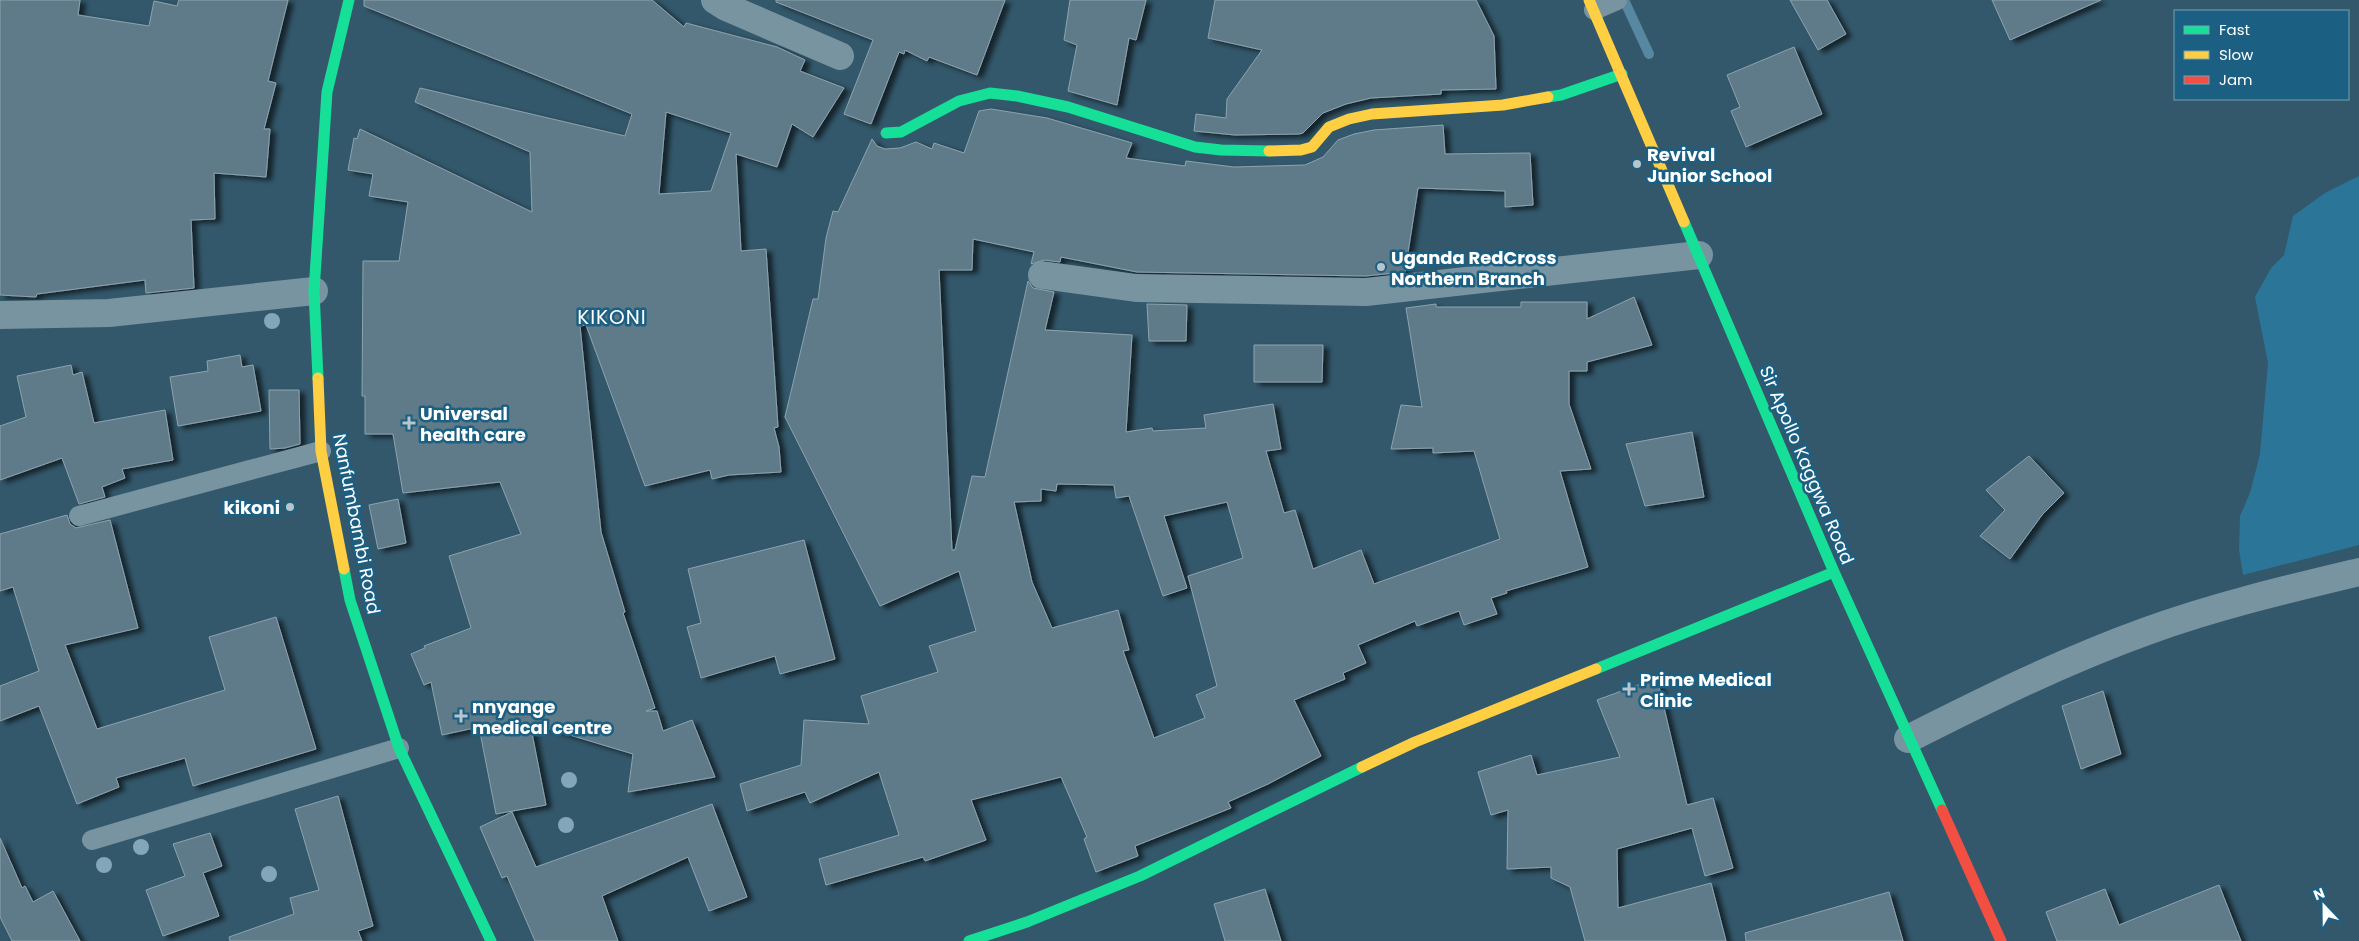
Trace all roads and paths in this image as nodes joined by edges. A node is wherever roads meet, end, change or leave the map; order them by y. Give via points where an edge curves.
1 (349, 0) edge
2 (715, 0) edge
3 (1617, 0) edge
4 (1592, 5) edge
5 (840, 56) dead end
6 (1622, 74) junction
7 (886, 133) dead end
8 (1699, 255) junction
9 (1042, 275) dead end
10 (314, 291) junction
11 (0, 315) edge
12 (321, 451) junction
13 (79, 516) dead end
14 (1834, 572) junction
15 (2359, 572) edge
16 (1908, 739) junction
17 (399, 748) junction
18 (92, 840) dead end
19 (490, 941) edge
20 (969, 941) edge
21 (2000, 941) edge

1 - 10 street, Nanfumbambi Road via 327,92
2 - 5 street
3 - 4 lane
4 - 6 street, Sir Apollo Kaggwa Road
6 - 7 street via 1561,95 1503,105 1372,114 1349,119 1329,127 1312,147 1301,150 1229,151 1194,147 1096,114 1001,93 959,100 907,131
6 - 8 street, Sir Apollo Kaggwa Road
8 - 9 street via 1366,292 1136,288
8 - 14 street, Sir Apollo Kaggwa Road
10 - 11 street via 109,313
10 - 12 street, Nanfumbambi Road
12 - 13 lane
12 - 17 street, Nanfumbambi Road via 350,600
14 - 16 street, Sir Apollo Kaggwa Road
14 - 20 street via 1415,742 1092,898
15 - 16 street via 2264,595 2148,631 2026,680
16 - 21 street, Sir Apollo Kaggwa Road
17 - 18 lane
17 - 19 street, Nanfumbambi Road

